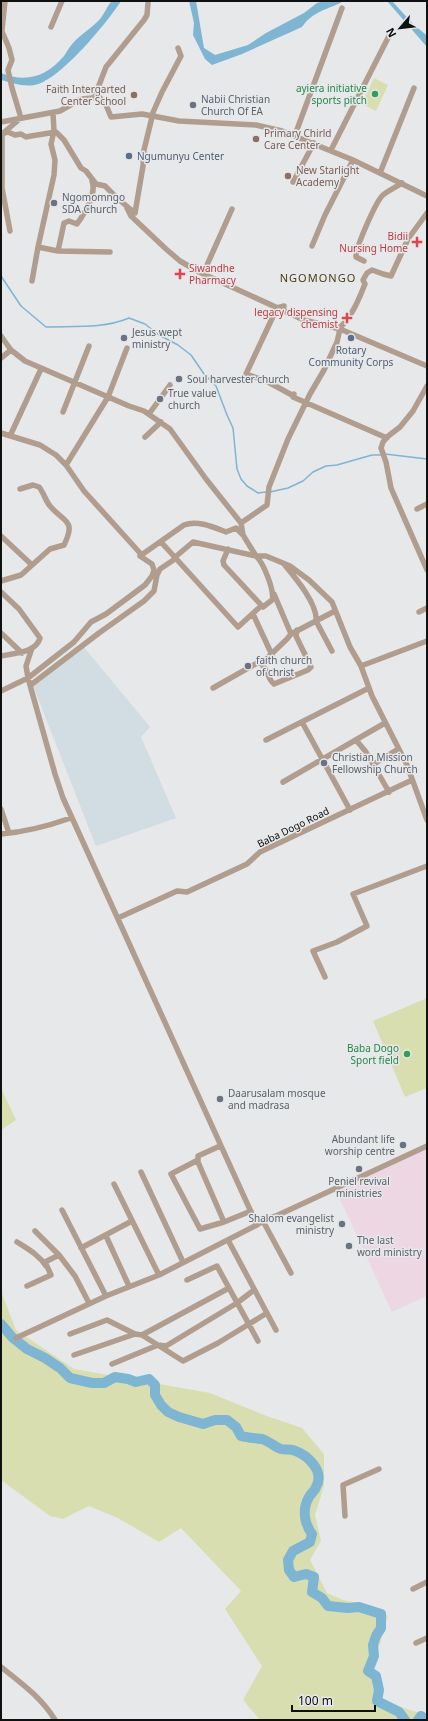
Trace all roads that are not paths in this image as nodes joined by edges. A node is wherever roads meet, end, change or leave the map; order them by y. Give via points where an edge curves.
1 (5, 1) edge
2 (62, 1) edge
3 (148, 3) dead end
4 (342, 8) dead end
5 (51, 27) dead end
6 (1, 29) edge
7 (391, 32) dead end
8 (1, 45) edge
9 (10, 48) junction
10 (178, 48) dead end
11 (414, 88) dead end
12 (96, 93) junction
13 (53, 113) junction
14 (151, 117) junction
15 (21, 118) junction
16 (1, 122) edge
17 (54, 131) junction
18 (2, 134) junction
19 (295, 135) junction
20 (314, 143) junction
21 (331, 150) junction
22 (353, 160) junction
23 (380, 173) junction
24 (89, 175) junction
25 (293, 182) dead end
26 (402, 183) junction
27 (427, 196) edge
28 (232, 209) dead end
29 (427, 213) edge
30 (133, 215) junction
31 (10, 231) dead end
32 (312, 246) dead end
33 (38, 247) junction
34 (58, 251) junction
35 (110, 252) dead end
36 (364, 261) dead end
37 (203, 274) junction
38 (32, 281) dead end
39 (283, 311) junction
40 (339, 329) junction
41 (1, 336) edge
42 (89, 346) dead end
43 (127, 348) dead end
44 (10, 350) junction
45 (1, 358) edge
46 (427, 366) edge
47 (41, 369) junction
48 (74, 382) junction
49 (170, 385) dead end
50 (427, 386) edge
51 (108, 397) junction
52 (307, 403) junction
53 (63, 412) dead end
54 (149, 414) junction
55 (161, 422) junction
56 (1, 433) edge
57 (10, 436) junction
58 (145, 437) dead end
59 (387, 438) junction
60 (66, 465) junction
61 (20, 489) dead end
62 (427, 504) edge
63 (417, 509) dead end
64 (240, 523) junction
65 (243, 534) junction
66 (1, 536) edge
67 (161, 542) junction
68 (228, 549) junction
69 (140, 556) junction
70 (256, 556) junction
71 (174, 558) junction
72 (284, 564) junction
73 (32, 565) junction
74 (427, 570) edge
75 (1, 581) edge
76 (271, 585) junction
77 (1, 592) edge
78 (263, 607) junction
79 (427, 608) edge
80 (335, 611) junction
81 (419, 612) dead end
82 (253, 614) junction
83 (316, 621) junction
84 (297, 630) junction
85 (1, 633) edge
86 (291, 634) junction
87 (427, 640) edge
88 (32, 648) junction
89 (332, 651) dead end
90 (22, 652) junction
91 (272, 655) junction
92 (1, 656) edge
93 (262, 663) junction
94 (361, 666) junction
95 (28, 678) junction
96 (32, 684) dead end
97 (213, 688) dead end
98 (369, 688) junction
99 (1, 691) edge
100 (302, 722) junction
101 (385, 723) junction
102 (266, 740) dead end
103 (356, 740) junction
104 (398, 749) junction
105 (322, 760) junction
106 (374, 764) junction
107 (412, 780) junction
108 (284, 782) dead end
109 (389, 792) junction
110 (1, 809) edge
111 (350, 810) junction
112 (71, 818) junction
113 (427, 820) edge
114 (9, 833) junction
115 (1, 834) edge
116 (427, 866) edge
117 (118, 918) junction
118 (325, 977) dead end
119 (220, 1146) junction
120 (427, 1146) edge
121 (198, 1160) junction
122 (141, 1172) dead end
123 (114, 1184) dead end
124 (62, 1210) dead end
125 (251, 1211) junction
126 (132, 1221) junction
127 (263, 1221) junction
128 (224, 1222) junction
129 (257, 1225) junction
130 (35, 1231) dead end
131 (106, 1236) junction
132 (228, 1240) junction
133 (17, 1242) dead end
134 (81, 1248) junction
135 (59, 1255) junction
136 (183, 1262) junction
137 (291, 1273) dead end
138 (51, 1275) junction
139 (158, 1275) junction
140 (187, 1280) dead end
141 (27, 1286) dead end
142 (129, 1286) junction
143 (229, 1288) junction
144 (254, 1290) junction
145 (106, 1296) junction
146 (237, 1303) junction
147 (89, 1304) junction
148 (267, 1313) junction
149 (250, 1324) junction
150 (276, 1330) dead end
151 (70, 1334) dead end
152 (135, 1334) junction
153 (142, 1335) junction
154 (16, 1338) dead end
155 (258, 1341) dead end
156 (158, 1345) junction
157 (74, 1355) dead end
158 (112, 1364) dead end
159 (379, 1469) dead end
160 (345, 1516) dead end
161 (427, 1582) edge
162 (413, 1589) dead end
163 (427, 1638) edge
164 (416, 1643) dead end
165 (1, 1667) edge
166 (56, 1720) edge

1 - 6 street
2 - 5 street
3 - 12 street via 147,15 106,67
4 - 19 street
6 - 9 street
7 - 21 street
8 - 9 street
9 - 15 street via 12,60 8,70
10 - 14 street via 181,56
11 - 23 street
12 - 13 street via 93,98 81,99
12 - 14 street via 106,105 111,118 142,114
13 - 15 street
13 - 17 street
14 - 19 street via 215,123 234,122
14 - 30 street via 153,113
15 - 16 street
15 - 18 street
17 - 18 street via 26,137 8,132
17 - 24 street via 64,140 81,168
17 - 33 street via 51,144 54,175
18 - 31 street via 2,188
19 - 20 street
20 - 21 street
20 - 25 street
21 - 22 street
22 - 23 street
22 - 32 street
23 - 26 street
24 - 30 street via 96,184 105,186
24 - 34 street via 94,186 88,208 78,224 68,221 64,223
26 - 27 street
26 - 36 street via 383,196 369,220 356,254 356,257
28 - 37 street
29 - 40 street via 408,239 391,276 372,270 367,272 356,305
30 - 37 street via 180,261
33 - 34 street
33 - 38 street
34 - 35 street
37 - 39 street
39 - 40 street via 304,320
39 - 52 street via 284,306 277,308 246,374 294,394 293,397
40 - 46 street
40 - 52 street via 337,342
41 - 44 street
42 - 48 street
43 - 51 street
44 - 45 street
44 - 47 street
47 - 48 street
47 - 57 street
48 - 51 street
48 - 53 street
49 - 54 street
50 - 59 street via 404,423
51 - 54 street
51 - 60 street
52 - 59 street
52 - 64 street via 295,424 269,487 267,505
54 - 55 street
55 - 58 street
55 - 64 street via 180,440
56 - 57 street
57 - 60 street via 40,445
59 - 74 street via 381,448 391,488
60 - 69 street via 84,491
61 - 73 street via 33,485 39,487 51,508 65,518 68,525 64,545 50,549
62 - 63 street
64 - 65 street
65 - 67 street via 236,528 226,532 200,523 190,523
65 - 70 street
66 - 73 street
67 - 69 street
67 - 71 street
68 - 70 street
68 - 71 street via 193,542
68 - 78 street via 224,565
69 - 95 street via 152,564 154,570 148,582 106,614 91,622 74,642
70 - 72 street via 266,556
70 - 76 street
71 - 82 street via 238,627
71 - 96 street via 160,569 154,591 144,601
72 - 80 street via 309,580 332,602
72 - 83 street via 304,589 317,615
73 - 75 street via 21,576
76 - 78 street via 273,598
76 - 86 street
77 - 88 street via 19,609 40,638 39,643
78 - 82 street
79 - 81 street
80 - 83 street
80 - 94 street
82 - 91 street
83 - 84 street
83 - 89 street
84 - 86 street
84 - 93 street via 296,636 311,667 308,670 274,684
85 - 90 street
86 - 91 street
87 - 94 street
88 - 90 street
88 - 95 street via 26,666
90 - 92 street
91 - 93 street
93 - 97 street via 255,664
94 - 98 street
95 - 99 street
95 - 112 street via 55,774
98 - 100 street
98 - 101 street
100 - 102 street
100 - 105 street
101 - 103 street
101 - 104 street
103 - 105 street
103 - 106 street
104 - 106 street
104 - 107 street
105 - 108 street
105 - 111 street
106 - 109 street
107 - 109 street, Baba Dogo Road
107 - 113 street
109 - 111 street, Baba Dogo Road
110 - 114 street
111 - 117 street, Baba Dogo Road via 260,852 247,864 187,892 178,891
112 - 114 street via 43,828
112 - 117 street
114 - 115 street
116 - 118 street via 353,894 367,926 313,951
117 - 119 street
119 - 121 street via 198,1156
119 - 125 street
120 - 127 street
121 - 128 street
121 - 128 street via 171,1174 200,1230
122 - 136 street
123 - 126 street
124 - 134 street
125 - 128 street
125 - 129 street
126 - 131 street
126 - 139 street
127 - 129 street
127 - 137 street
129 - 132 street
130 - 135 street
131 - 134 street
131 - 142 street
132 - 136 street
132 - 144 street
133 - 138 street via 42,1259
134 - 145 street
135 - 138 street via 45,1262
135 - 147 street via 75,1276
136 - 139 street
138 - 141 street
139 - 142 street
140 - 143 street via 217,1266
142 - 145 street
143 - 146 street
143 - 153 street
144 - 146 street
144 - 148 street
145 - 147 street
146 - 149 street
146 - 156 street via 166,1346
147 - 154 street
148 - 149 street
148 - 150 street
149 - 155 street
149 - 156 street via 186,1361 178,1360
151 - 152 street via 107,1320
152 - 153 street
152 - 157 street
153 - 156 street
156 - 158 street
159 - 160 street via 343,1485
161 - 162 street
163 - 164 street
165 - 166 street via 32,1692

